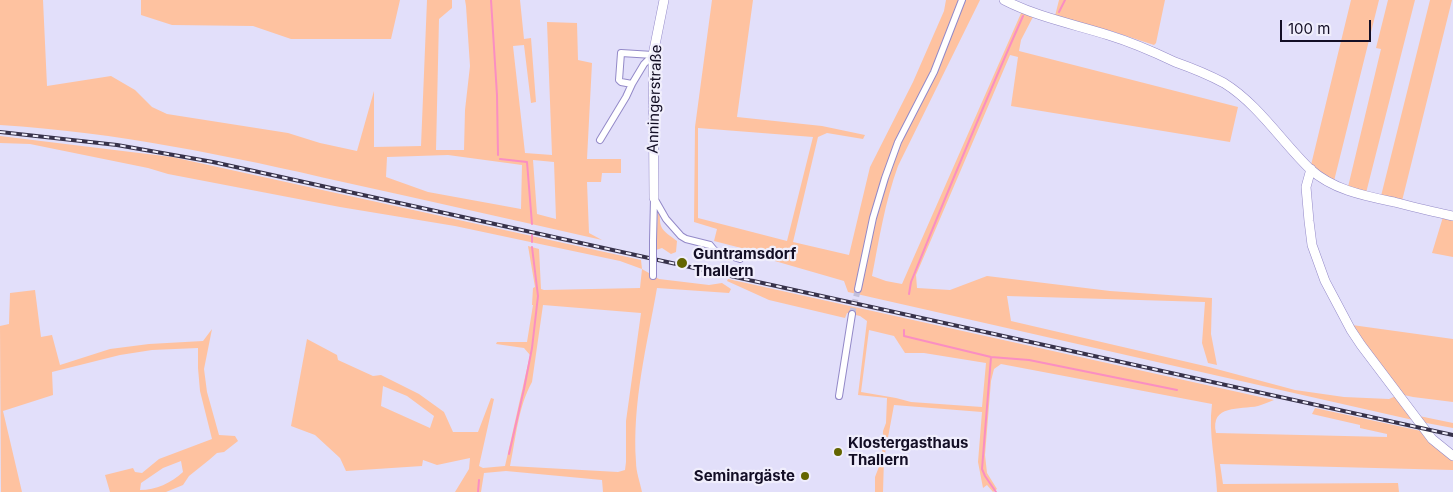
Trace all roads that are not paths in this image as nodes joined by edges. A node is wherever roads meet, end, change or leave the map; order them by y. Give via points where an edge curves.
1 (664, 0) edge
2 (962, 0) edge
3 (1004, 0) edge
4 (654, 55) junction
5 (632, 84) junction
6 (600, 140) dead end
7 (1311, 169) junction
8 (654, 198) junction
9 (1453, 216) edge
10 (740, 259) dead end
11 (653, 276) dead end
12 (858, 289) tunnel mouth
13 (852, 314) tunnel mouth
14 (839, 396) dead end
15 (1453, 456) edge

1 - 4 street, Anningerstraße
2 - 12 street via 934,72 898,142 885,178
3 - 7 street via 1046,17 1111,35 1225,84 1270,124
4 - 5 street via 644,64
4 - 5 street via 620,54 619,80
4 - 8 street, Anningerstraße
5 - 6 street
7 - 9 street via 1350,191
7 - 15 street via 1306,187 1308,221 1312,245 1325,280 1361,345 1439,446
8 - 10 street via 681,236
8 - 11 street, Anningerstraße, bridge
13 - 14 street

